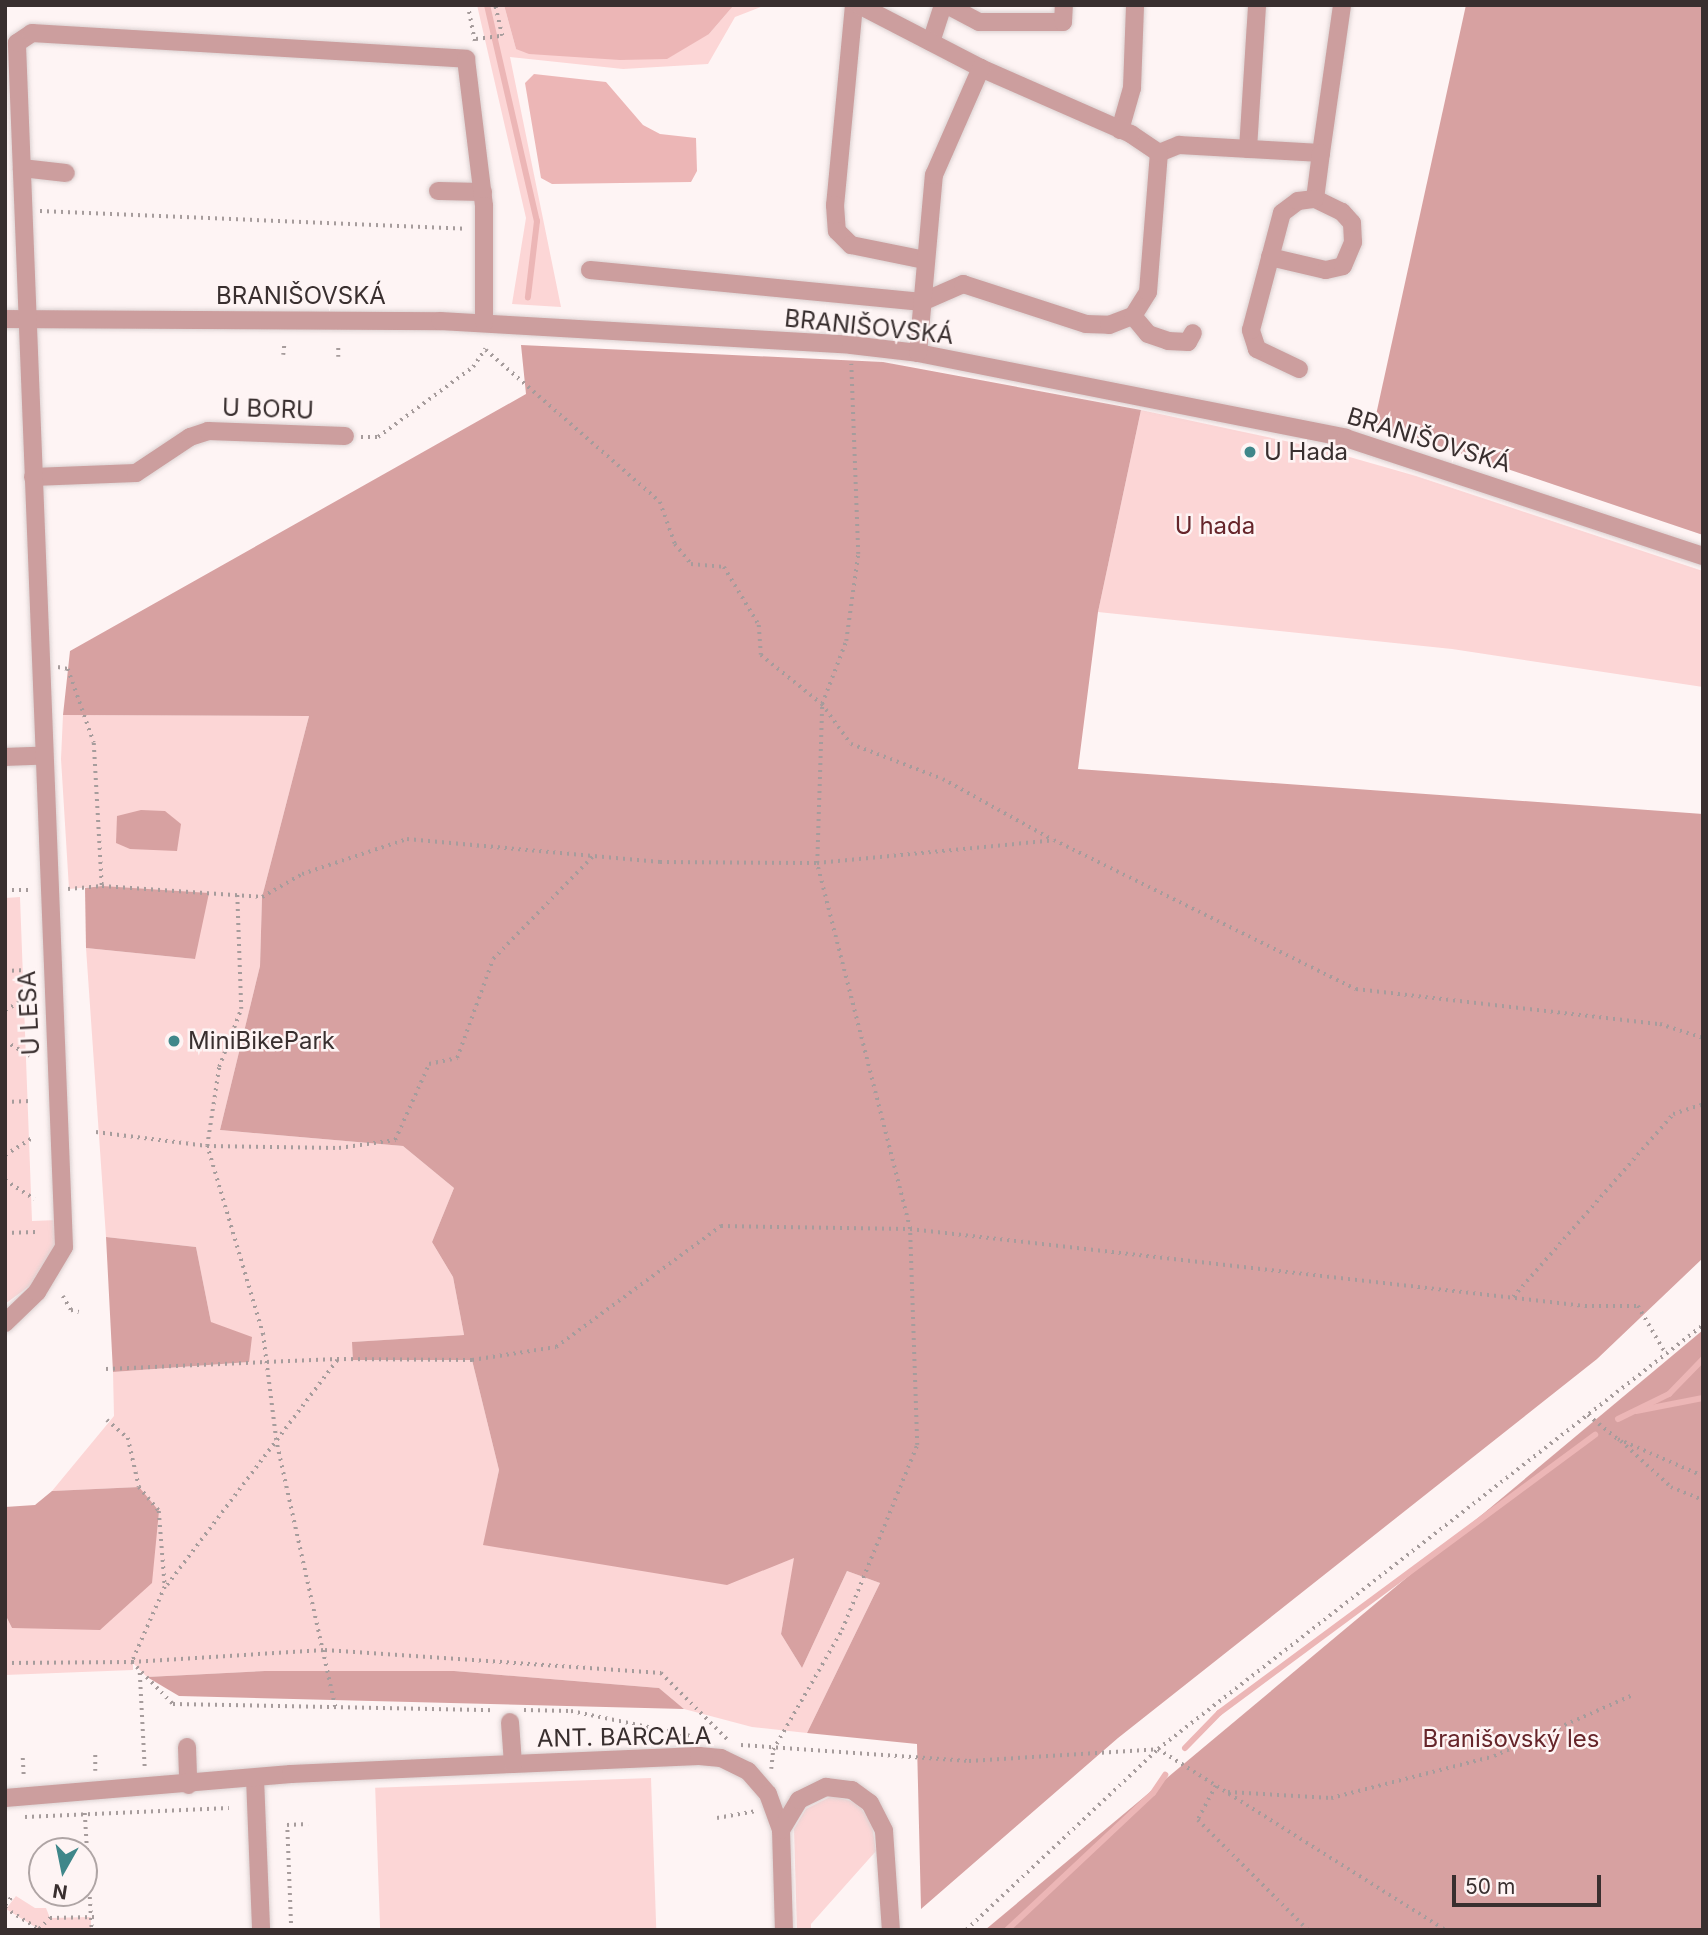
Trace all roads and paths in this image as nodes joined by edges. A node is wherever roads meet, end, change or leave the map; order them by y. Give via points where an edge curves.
1 (468, 5) edge
2 (495, 5) edge
3 (857, 5) edge
4 (945, 5) edge
5 (1064, 5) edge
6 (1135, 5) edge
7 (1257, 5) edge
8 (1342, 5) edge
9 (476, 39) junction
10 (931, 42) junction
11 (466, 59) junction
12 (981, 68) junction
13 (1120, 130) junction
14 (1248, 149) junction
15 (1158, 153) junction
16 (1321, 153) junction
17 (22, 168) junction
18 (66, 173) dead end
19 (438, 191) dead end
20 (482, 192) junction
21 (1315, 199) junction
22 (24, 210) junction
23 (485, 230) junction
24 (1270, 257) junction
25 (925, 260) junction
26 (590, 270) dead end
27 (922, 302) junction
28 (1133, 316) junction
29 (5, 319) edge
30 (29, 320) junction
31 (484, 323) junction
32 (1193, 333) dead end
33 (851, 345) junction
34 (284, 346) dead end
35 (338, 348) dead end
36 (918, 353) junction
37 (284, 355) dead end
38 (338, 357) dead end
39 (1299, 369) dead end
40 (345, 436) joint
41 (33, 477) junction
42 (1703, 556) edge
43 (5, 600) edge
44 (12, 600) dead end
45 (39, 664) junction
46 (822, 704) junction
47 (43, 756) junction
48 (5, 757) edge
49 (1054, 840) junction
50 (593, 856) junction
51 (817, 863) junction
52 (102, 886) junction
53 (62, 889) dead end
54 (5, 890) edge
55 (37, 890) dead end
56 (237, 895) junction
57 (26, 970) dead end
58 (5, 971) edge
59 (28, 998) dead end
60 (5, 1010) edge
61 (1703, 1038) edge
62 (5, 1041) edge
63 (30, 1056) dead end
64 (31, 1101) dead end
65 (5, 1102) edge
66 (1703, 1104) edge
67 (96, 1132) dead end
68 (32, 1138) dead end
69 (206, 1146) junction
70 (5, 1155) edge
71 (5, 1180) edge
72 (34, 1199) dead end
73 (910, 1229) junction
74 (36, 1232) dead end
75 (5, 1233) edge
76 (63, 1296) dead end
77 (1512, 1297) junction
78 (79, 1312) dead end
79 (5, 1323) edge
80 (1703, 1325) edge
81 (1666, 1354) junction
82 (337, 1359) junction
83 (265, 1362) junction
84 (106, 1369) dead end
85 (1588, 1415) junction
86 (107, 1420) dead end
87 (1618, 1439) junction
88 (276, 1440) junction
89 (1703, 1476) edge
90 (1703, 1500) edge
91 (165, 1587) junction
92 (325, 1650) junction
93 (132, 1662) junction
94 (5, 1663) edge
95 (140, 1671) junction
96 (1632, 1696) dead end
97 (335, 1707) junction
98 (511, 1714) junction
99 (705, 1739) dead end
100 (719, 1742) dead end
101 (732, 1744) junction
102 (187, 1747) dead end
103 (773, 1749) junction
104 (1158, 1749) junction
105 (95, 1755) dead end
106 (23, 1758) dead end
107 (513, 1764) junction
108 (145, 1771) dead end
109 (95, 1773) dead end
110 (24, 1777) dead end
111 (255, 1778) junction
112 (188, 1785) junction
113 (1216, 1786) junction
114 (1226, 1792) junction
115 (5, 1798) edge
116 (85, 1807) dead end
117 (229, 1808) dead end
118 (86, 1814) junction
119 (19, 1817) dead end
120 (308, 1824) dead end
121 (781, 1830) junction
122 (13, 1895) dead end
123 (5, 1906) edge
124 (93, 1917) junction
125 (39, 1929) edge
126 (92, 1930) edge
127 (261, 1930) edge
128 (291, 1930) edge
129 (784, 1930) edge
130 (891, 1930) edge
131 (966, 1930) edge
132 (1308, 1930) edge
133 (1445, 1930) edge

1 - 9 path
2 - 9 path via 502,36
3 - 10 street
3 - 25 street via 836,231 851,245
4 - 5 street via 979,22 1063,22
4 - 10 street
6 - 13 street via 1132,88
7 - 14 street
8 - 16 street
9 - 11 path
10 - 12 street
11 - 17 street, U LESA via 32,33 17,43
11 - 20 street
12 - 13 street
12 - 25 street via 934,175
13 - 15 street
14 - 15 street via 1180,145
14 - 16 street
15 - 28 street via 1147,292
16 - 21 street
17 - 18 street
17 - 22 street, U LESA
19 - 20 street
20 - 23 street
21 - 24 street via 1298,201 1282,213
21 - 24 street via 1342,212 1352,223 1353,242 1343,266 1326,270
22 - 23 path
22 - 30 street, U LESA
23 - 31 street
24 - 39 street via 1251,330 1257,349
25 - 27 street
26 - 27 street
27 - 28 street via 963,284 1086,324 1109,325
27 - 36 street
28 - 32 street via 1148,334 1168,341 1188,342
29 - 30 street, BRANIŠOVSKÁ
30 - 31 street, BRANIŠOVSKÁ
30 - 41 street, U LESA
31 - 33 street, BRANIŠOVSKÁ
33 - 36 street, BRANIŠOVSKÁ
33 - 46 path via 858,554 846,641
34 - 37 path
35 - 38 path
36 - 42 street, BRANIŠOVSKÁ via 1346,438
40 - 41 street, U BORU via 208,431 190,437 136,473
40 - 46 path via 378,437 473,367 485,349 660,502 675,544 691,564 724,567 759,625 761,655
41 - 45 street, U LESA
43 - 44 path
45 - 47 street, U LESA
45 - 52 path via 68,669 94,743
46 - 49 path via 851,744 943,779
46 - 51 path
47 - 48 street
47 - 79 street, U LESA via 64,1247 20,1311
49 - 51 path
49 - 61 path via 1356,989 1660,1024
50 - 51 path via 660,862
50 - 56 path via 407,839 302,874 262,897
50 - 69 path via 493,959 457,1058 429,1064 394,1140 339,1148
51 - 73 path
52 - 53 path
52 - 56 path
54 - 55 path
56 - 69 path via 241,1009 219,1067
57 - 58 path
59 - 60 path
62 - 63 path
64 - 65 path
66 - 77 path via 1673,1114
67 - 69 path
68 - 70 path
69 - 83 path via 263,1335
71 - 72 path
73 - 77 path
73 - 82 path via 721,1226 556,1347 472,1360
73 - 103 path via 917,1445 842,1630
74 - 75 path
76 - 78 path via 71,1310
77 - 81 path via 1585,1306 1638,1306
80 - 81 path
81 - 85 path
82 - 83 path
82 - 88 path
83 - 84 path
83 - 88 path
85 - 87 path
85 - 104 path
86 - 91 path via 128,1438 139,1487 159,1511
87 - 89 path
87 - 90 path via 1671,1487
88 - 91 path
88 - 92 path
91 - 93 path
92 - 93 path
92 - 97 path
92 - 101 path via 661,1673
93 - 94 path
93 - 95 path
95 - 97 path via 173,1704
95 - 108 path
96 - 114 path via 1494,1756 1331,1798
97 - 98 path
98 - 99 path via 571,1711
98 - 107 street, ANT. BARCALA
100 - 101 path
101 - 103 path
102 - 112 street
103 - 104 path via 969,1761
104 - 113 path
104 - 131 path
105 - 109 path
106 - 110 path
107 - 111 street, ANT. BARCALA
107 - 121 street, ANT. BARCALA via 721,1758 748,1771 768,1794
111 - 112 street, ANT. BARCALA
111 - 127 street
112 - 115 street, ANT. BARCALA
113 - 114 path
113 - 132 path via 1198,1819
114 - 133 path
116 - 118 path
117 - 118 path
118 - 119 path
118 - 124 path
120 - 128 path via 287,1825
121 - 129 street, ANT. BARCALA
121 - 130 street via 799,1800 826,1787 852,1790 870,1803 884,1831
122 - 123 path
123 - 125 path
124 - 125 path via 50,1918
124 - 126 path

